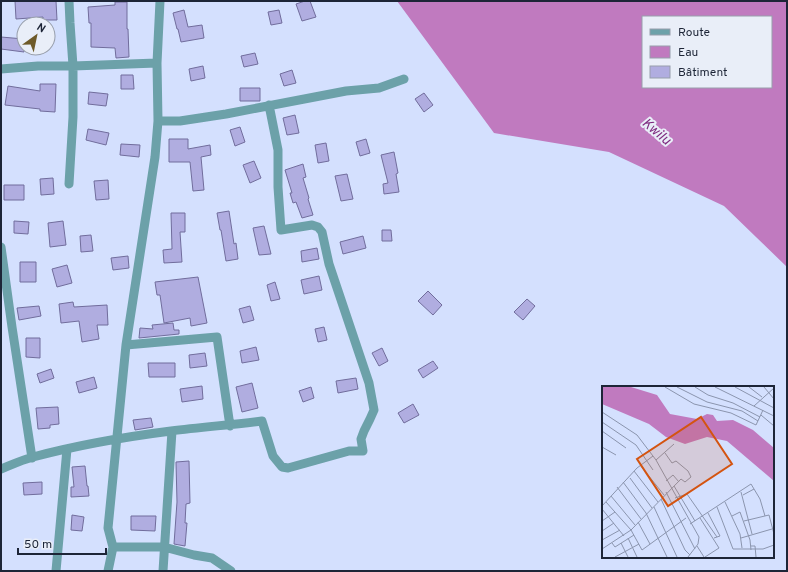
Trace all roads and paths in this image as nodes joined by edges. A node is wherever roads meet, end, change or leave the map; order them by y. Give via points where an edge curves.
1 (69, 1) edge
2 (160, 1) edge
3 (157, 63) junction
4 (73, 66) junction
5 (1, 69) edge
6 (404, 79) dead end
7 (269, 105) junction
8 (158, 121) junction
9 (69, 184) dead end
10 (1, 247) edge
11 (126, 345) junction
12 (230, 426) junction
13 (172, 431) junction
14 (117, 439) junction
15 (67, 449) junction
16 (32, 458) junction
17 (1, 469) edge
18 (113, 547) junction
19 (164, 547) junction
20 (56, 571) edge
21 (108, 571) edge
22 (163, 571) edge
23 (231, 571) edge

1 - 4 street
2 - 3 street
3 - 4 street
3 - 8 street
4 - 5 street
4 - 9 street
6 - 7 street via 379,88 346,91
7 - 8 street via 180,121
7 - 12 street via 278,150 281,230 312,225 318,226 322,232 329,264 369,383 374,410 361,439 363,451 349,451 288,468 282,467 273,456 262,421
8 - 11 street via 155,157
10 - 16 street
11 - 12 street via 217,337
11 - 14 street
12 - 13 street
13 - 14 street
13 - 19 street
14 - 15 street
14 - 18 street via 108,528
15 - 16 street
15 - 20 street
16 - 17 street
18 - 19 street
18 - 21 street
19 - 22 street
19 - 23 street via 212,558

